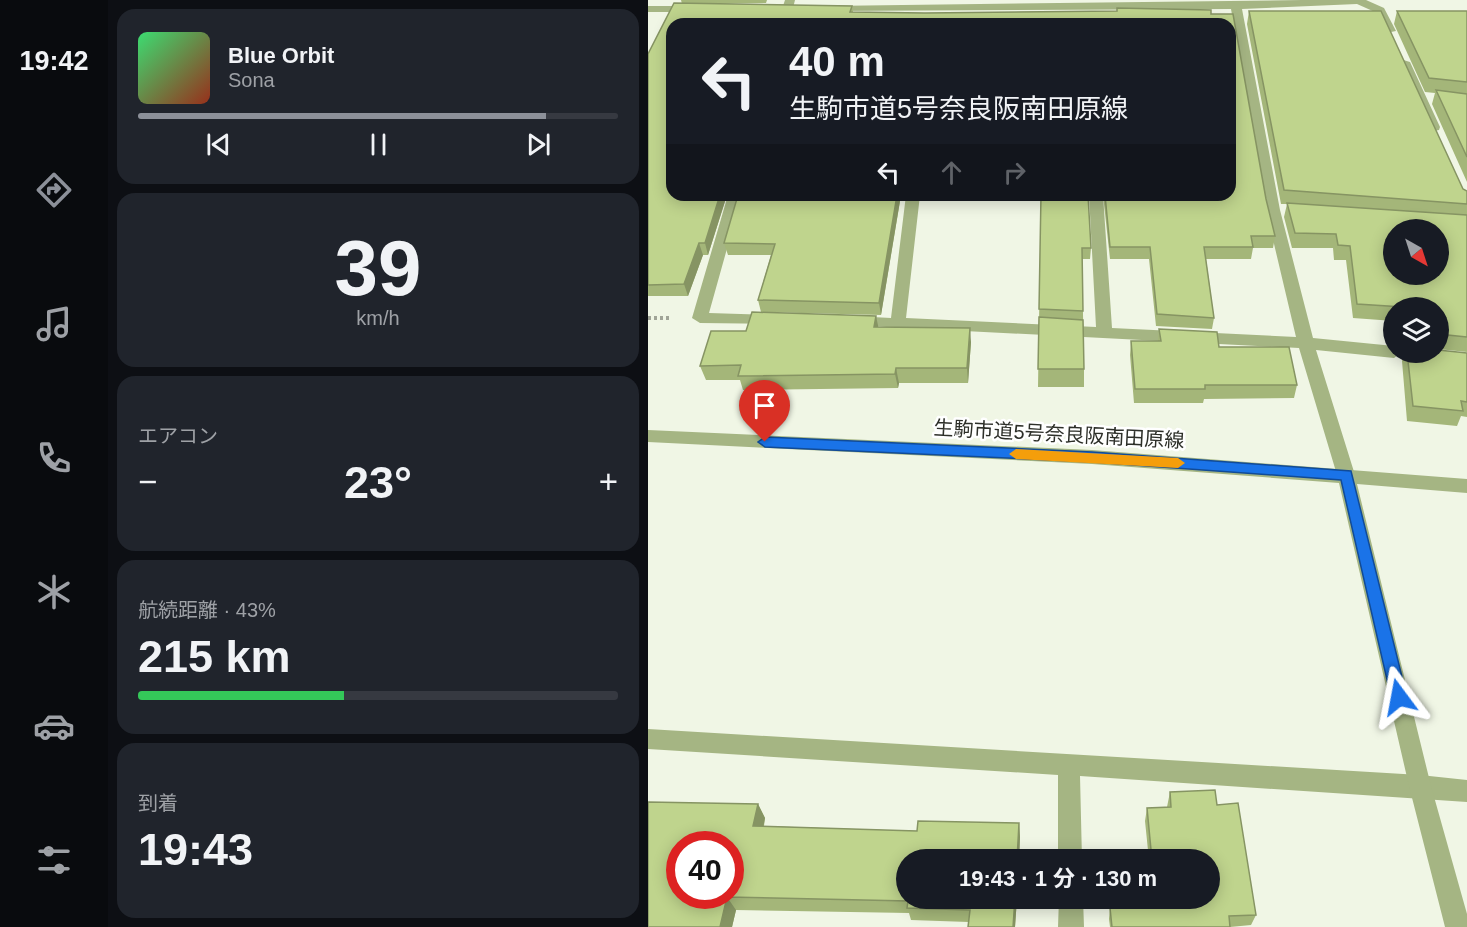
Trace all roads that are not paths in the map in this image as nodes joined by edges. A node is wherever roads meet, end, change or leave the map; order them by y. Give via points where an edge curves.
1 (1102, 0) edge
2 (1236, 6) junction
3 (822, 8) edge
4 (935, 8) junction
5 (648, 9) edge
6 (706, 9) edge
7 (1086, 10) junction
8 (934, 18) edge
9 (1439, 139) edge
10 (733, 201) edge
11 (912, 201) edge
12 (1096, 201) edge
13 (794, 320) edge
14 (840, 320) edge
15 (898, 321) junction
16 (1104, 332) junction
17 (1306, 343) junction
18 (1383, 351) edge
19 (648, 436) edge
20 (1346, 475) junction
21 (1467, 486) edge
22 (648, 739) edge
23 (1069, 766) junction
24 (1420, 786) junction
25 (1467, 791) edge
26 (1070, 849) edge
27 (1071, 909) edge
28 (1071, 927) edge
29 (1458, 927) edge

1 - 7 street
2 - 7 street
2 - 9 street via 1359,1 1380,10 1427,98
2 - 17 street
3 - 4 street
4 - 7 street
4 - 8 street
5 - 6 street
10 - 13 street via 700,318
11 - 15 street
12 - 16 street
14 - 15 street
15 - 16 street
16 - 17 street
17 - 18 street
17 - 20 street
19 - 20 street, 生駒市道5号奈良阪南田原線 via 1092,457
20 - 21 street, 生駒市道5号奈良阪南田原線
20 - 24 street
22 - 23 street
23 - 24 street
23 - 26 street
24 - 25 street
24 - 29 street
27 - 28 street

